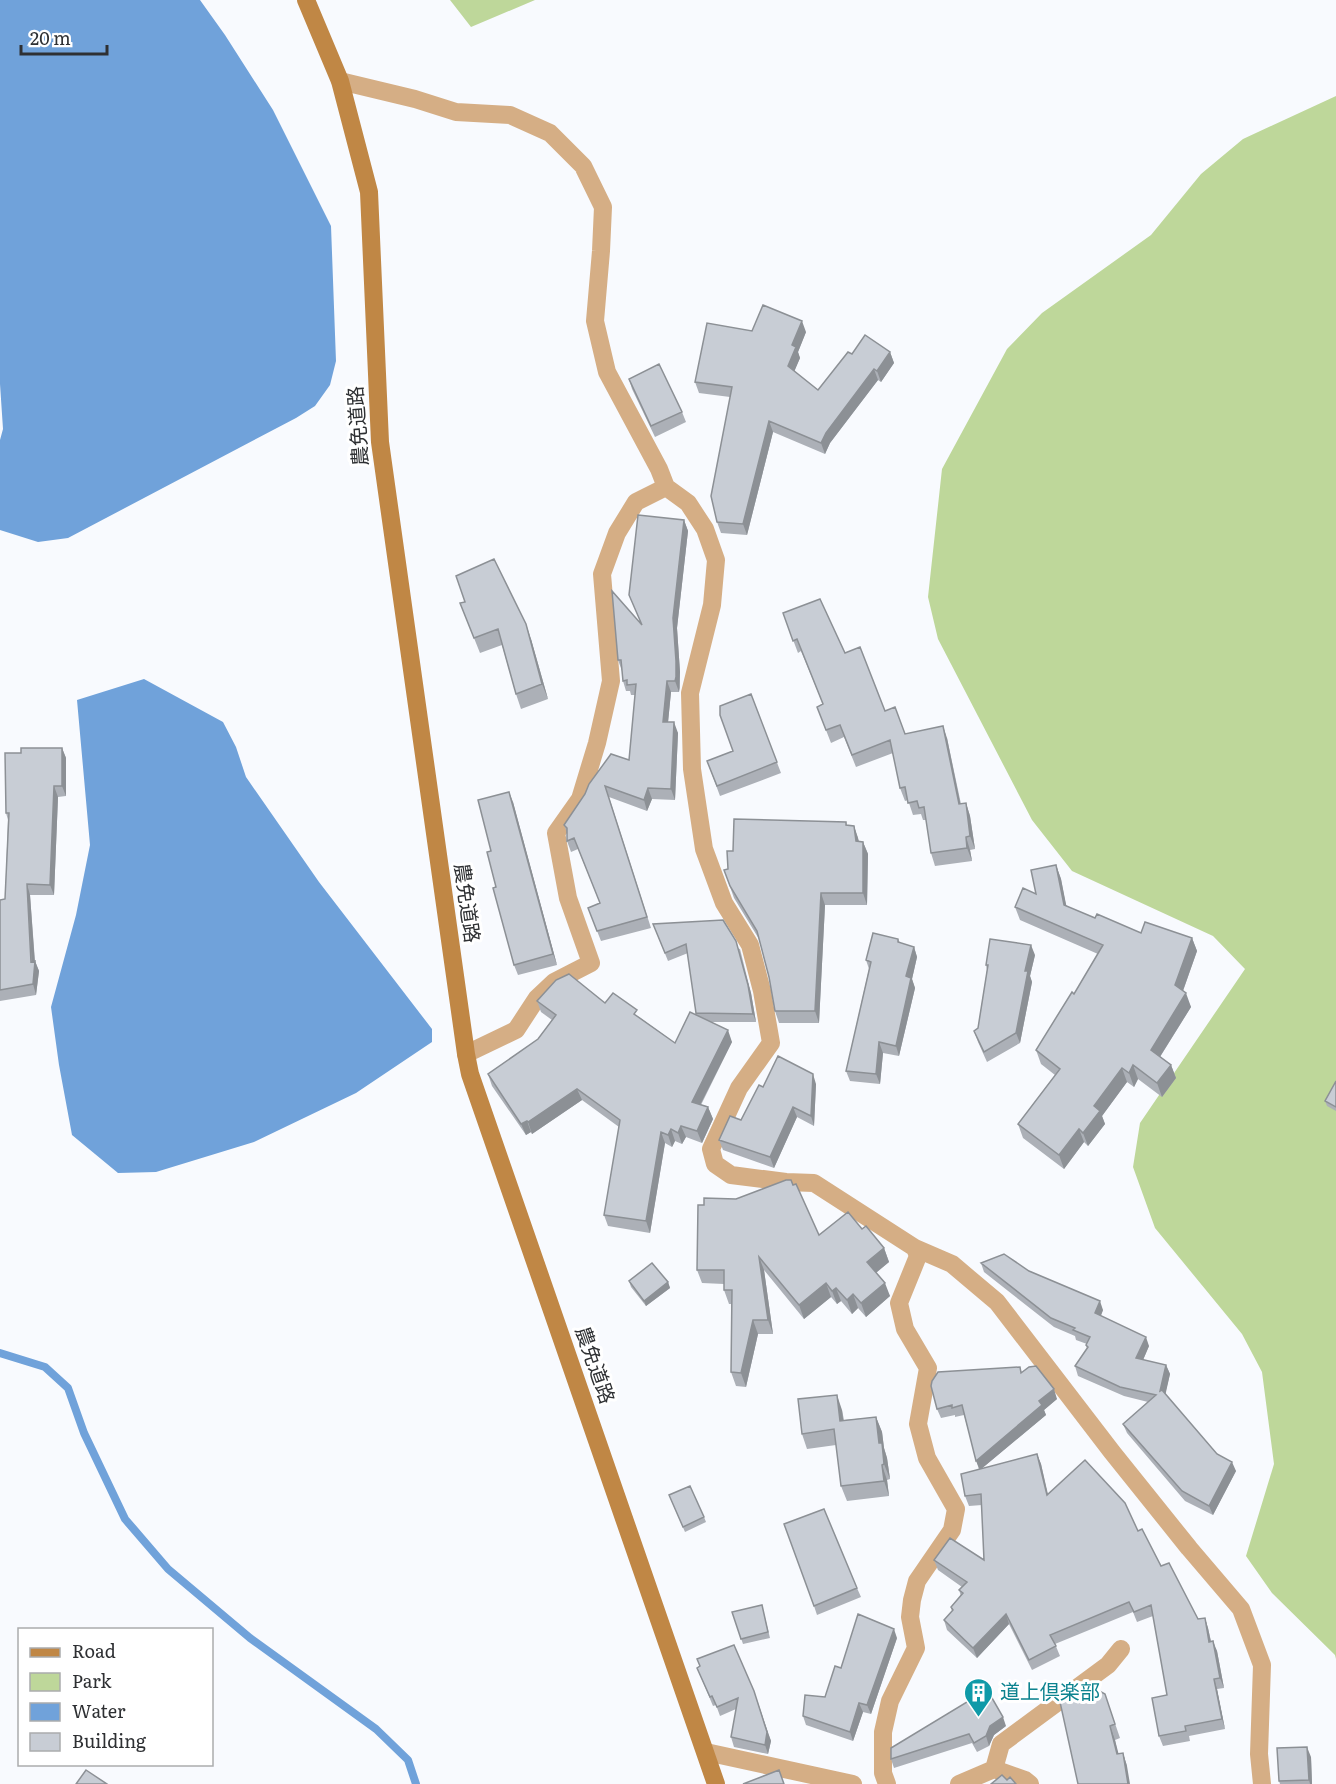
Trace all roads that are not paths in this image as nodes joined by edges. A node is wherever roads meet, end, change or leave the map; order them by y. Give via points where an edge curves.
1 (306, 0) edge
2 (340, 81) junction
3 (666, 487) junction
4 (466, 1054) junction
5 (915, 1248) junction
6 (1121, 1649) dead end
7 (706, 1752) junction
8 (994, 1769) junction
9 (716, 1784) edge
10 (853, 1784) edge
11 (887, 1784) edge
12 (959, 1784) edge
13 (1030, 1784) edge
14 (1262, 1784) edge

1 - 2 street, 農免道路
2 - 3 street via 456,112 510,115 550,133 583,166 603,207 595,321 607,372
2 - 4 street, 農免道路 via 369,192 380,442
3 - 4 street via 636,502 617,533 602,574 611,681 579,799 556,833 568,898 591,963 554,982 537,998 516,1030
3 - 5 street via 688,503 705,529 716,560 712,605 690,693 692,769 704,849 724,903 750,945 771,1043 739,1088 711,1149 715,1164 732,1175 814,1183
4 - 7 street, 農免道路
5 - 11 street via 918,1256 899,1304 905,1329 928,1368 918,1424 927,1458 956,1509 951,1530 916,1581 910,1617 916,1648 890,1701 883,1732 883,1773
5 - 14 street via 952,1264 997,1302 1112,1452 1241,1609 1262,1665
6 - 8 street via 1108,1665 1001,1744
7 - 9 street, 農免道路
7 - 10 street
8 - 12 street
8 - 13 street

